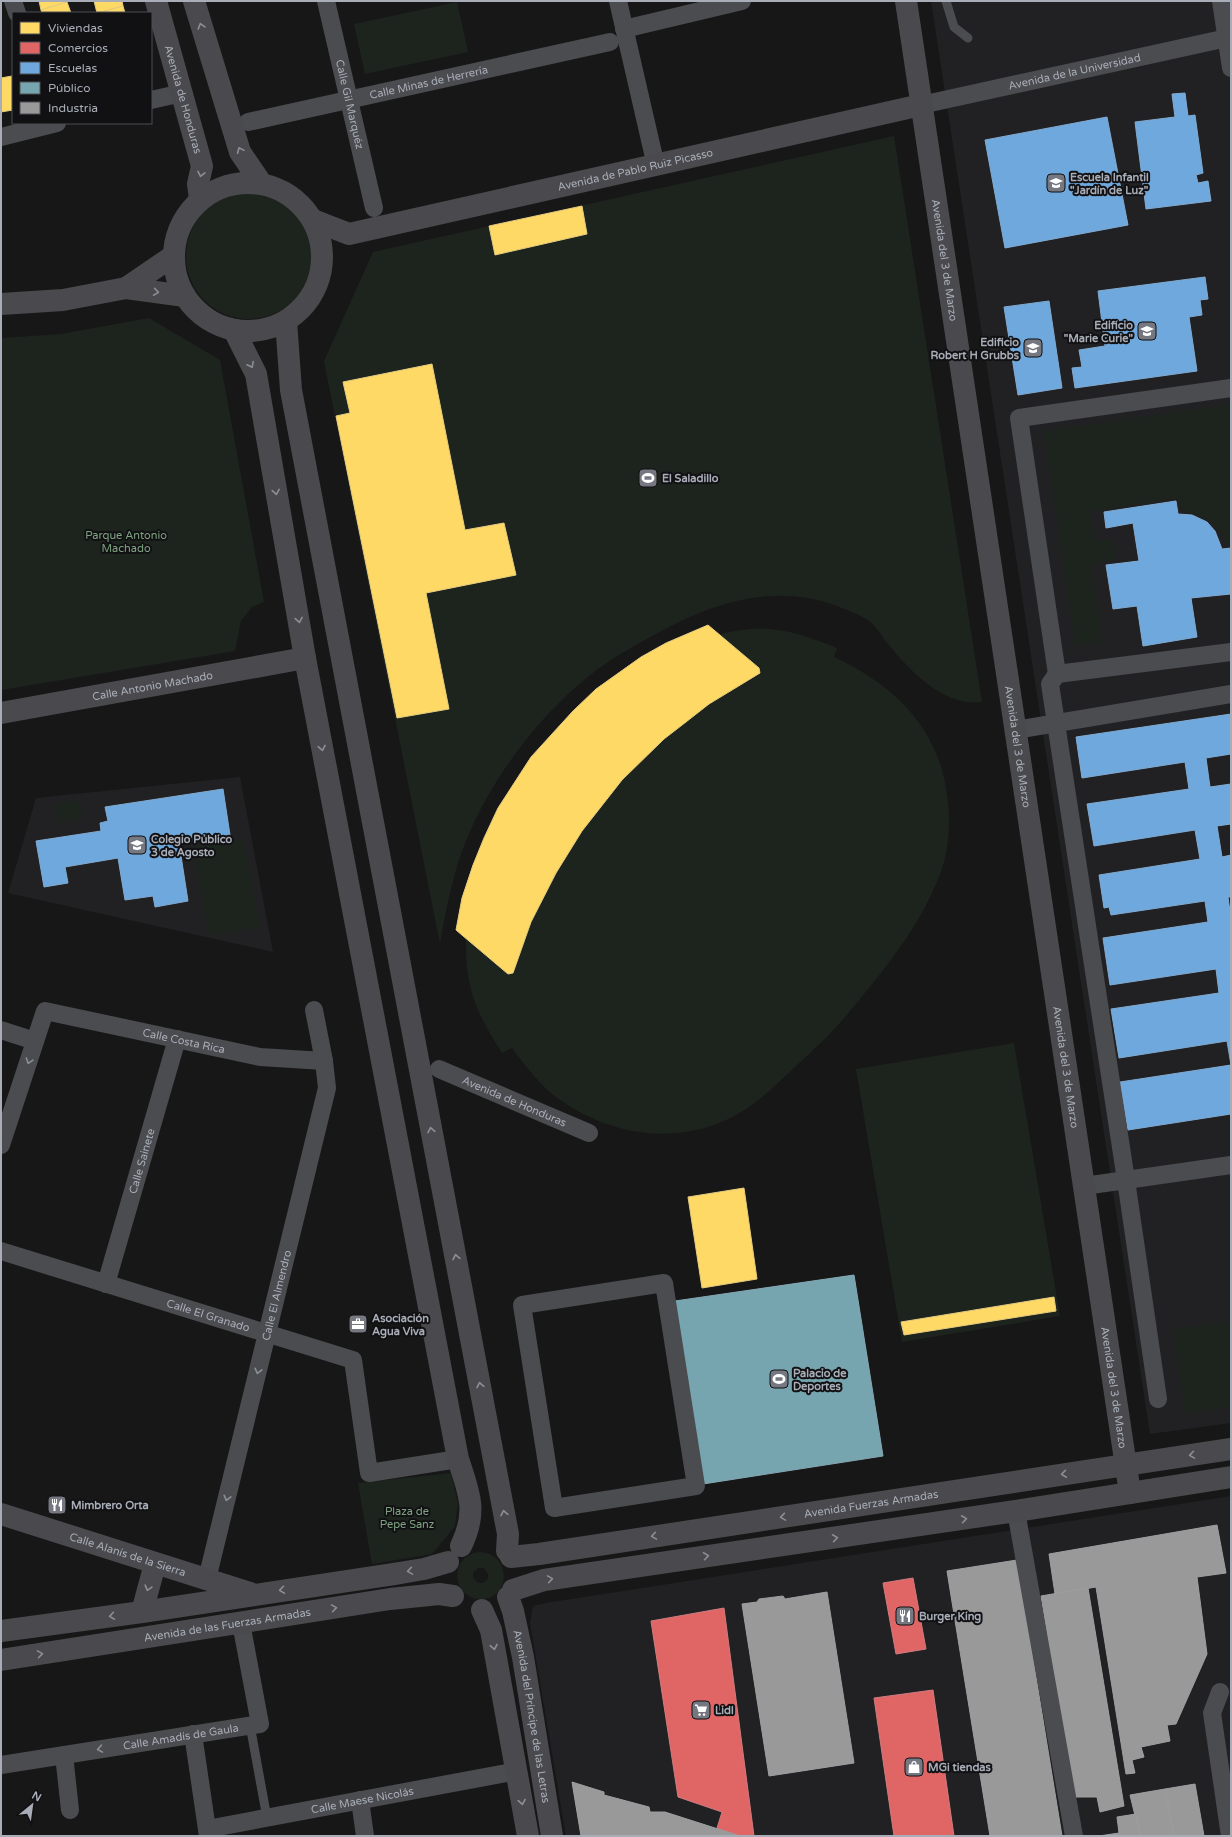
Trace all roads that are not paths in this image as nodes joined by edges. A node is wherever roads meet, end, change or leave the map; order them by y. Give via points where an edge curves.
1 (13, 1) edge
2 (156, 1) edge
3 (194, 1) edge
4 (326, 1) edge
5 (618, 1) edge
6 (742, 1) edge
7 (906, 1) edge
8 (946, 1) edge
9 (1221, 1) edge
10 (17, 12) edge
11 (624, 29) junction
12 (968, 38) dead end
13 (1227, 38) junction
14 (610, 42) dead end
15 (1231, 68) edge
16 (182, 93) junction
17 (152, 100) edge
18 (349, 101) junction
19 (921, 105) junction
20 (248, 122) dead end
21 (51, 124) edge
22 (1, 137) edge
23 (656, 166) junction
24 (261, 183) junction
25 (200, 199) junction
26 (374, 208) dead end
27 (313, 220) junction
28 (349, 234) junction
29 (173, 256) junction
30 (322, 269) junction
31 (126, 288) junction
32 (185, 296) junction
33 (1, 304) edge
34 (286, 321) junction
35 (234, 330) junction
36 (1231, 388) edge
37 (1231, 652) edge
38 (305, 658) junction
39 (1057, 674) junction
40 (1231, 694) edge
41 (1, 713) edge
42 (1056, 723) junction
43 (1016, 730) junction
44 (314, 1010) dead end
45 (1, 1030) edge
46 (177, 1039) junction
47 (35, 1041) junction
48 (324, 1061) junction
49 (439, 1069) dead end
50 (589, 1133) dead end
51 (1, 1144) edge
52 (1231, 1164) edge
53 (1126, 1180) junction
54 (1084, 1186) junction
55 (1, 1251) edge
56 (664, 1283) joint
57 (106, 1284) junction
58 (267, 1333) junction
59 (1158, 1399) dead end
60 (1231, 1449) edge
61 (458, 1459) junction
62 (1126, 1465) junction
63 (1231, 1477) edge
64 (1130, 1493) junction
65 (1016, 1511) junction
66 (1, 1514) edge
67 (455, 1554) junction
68 (509, 1554) junction
69 (155, 1564) junction
70 (207, 1579) junction
71 (254, 1594) junction
72 (511, 1594) junction
73 (453, 1596) junction
74 (482, 1610) junction
75 (142, 1612) junction
76 (241, 1623) junction
77 (1, 1631) edge
78 (1, 1660) edge
79 (1220, 1692) dead end
80 (250, 1725) junction
81 (193, 1734) junction
82 (64, 1755) junction
83 (1, 1765) edge
84 (517, 1771) junction
85 (360, 1800) junction
86 (70, 1810) dead end
87 (267, 1818) junction
88 (207, 1832) edge
89 (365, 1836) edge
90 (528, 1836) edge
91 (552, 1836) edge
92 (1074, 1836) edge
93 (1230, 1836) edge

1 - 10 street
2 - 16 street, Avenida de Honduras
24 -> 3 street via 240,152
4 - 18 street, Calle Gil Marquéz
5 - 11 street
6 - 11 street
7 - 19 street, Avenida del 3 de Marzo
8 - 12 lane via 954,27
9 - 13 street
11 - 23 street
13 - 15 street
13 - 19 street, Avenida de la Universidad
14 - 18 street, Calle Minas de Herrería
16 - 17 street
16 -> 25 street, Avenida de Honduras via 202,166 198,184
18 - 20 street, Calle Minas de Herrería
18 - 26 street, Calle Gil Marquéz
19 - 23 street, Avenida de Pablo Ruiz Picasso
19 - 43 street, Avenida del 3 de Marzo
21 - 22 street
23 - 28 street, Avenida de Pablo Ruiz Picasso
24 - 25 street via 239,182 219,188
24 - 27 street via 282,190 294,198
25 - 29 street via 186,215 176,235
27 - 28 street
27 - 30 street via 320,235
28 - 30 street
29 - 31 street
29 - 32 street via 176,277
30 - 34 street via 310,299
31 -> 32 street
31 - 33 street via 63,300
32 - 35 street via 206,318
34 - 35 street via 270,328
68 -> 34 street via 507,1528 290,390
35 -> 38 street via 256,374
36 - 39 street via 1019,418
37 - 39 street
38 - 41 street, Calle Antonio Machado
38 -> 61 street
39 - 42 street via 1050,684
40 - 42 street
42 - 43 street
42 - 53 street
43 - 54 street, Avenida del 3 de Marzo
44 - 48 street, Calle El Almendro
45 - 47 street
46 - 47 street, Calle Costa Rica via 45,1011
46 - 48 street, Calle Costa Rica via 260,1057
46 - 57 street, Calle Sainete
47 -> 51 street
48 - 58 street, Calle El Almendro via 327,1088
49 - 50 street, Avenida de Honduras
52 - 53 street
53 - 54 street
53 - 59 street
54 - 62 street, Avenida del 3 de Marzo
55 - 57 street, Calle El Granado
56 - 56 street via 696,1486 554,1508 522,1305
57 - 58 street, Calle El Granado
58 - 61 street, Calle El Granado via 353,1360 369,1473
58 -> 70 street, Calle El Almendro
60 -> 62 street, Avenida Fuerzas Armadas
61 - 67 street via 468,1489 471,1519 469,1530
62 - 64 street, Avenida del 3 de Marzo
62 -> 68 street, Avenida Fuerzas Armadas via 539,1554
63 - 64 street
64 - 65 street
72 -> 65 street via 544,1580
65 - 92 street
66 - 69 street, Calle Alanís de la Sierra
67 - 68 street via 473,1540 485,1540 498,1544
67 -> 71 street via 424,1569
67 - 73 street via 446,1569 447,1583
68 - 72 street via 516,1573
69 - 70 street, Calle Alanís de la Sierra
69 -> 75 street
70 - 71 street, Calle Alanís de la Sierra
71 - 75 street
72 - 74 street via 497,1606
72 - 91 street, Avenida del Príncipe de las Letras
73 - 74 street via 466,1606
76 -> 73 street, Avenida de las Fuerzas Armadas via 390,1599 439,1594
74 -> 84 street via 491,1630
75 -> 77 street
78 -> 76 street, Avenida de las Fuerzas Armadas
76 - 80 street, Calle Amadís de Gaula via 260,1724
79 - 93 street via 1212,1713
80 - 81 street, Calle Amadís de Gaula
80 - 87 lane
81 -> 82 street, Calle Amadís de Gaula
81 - 88 street
82 - 83 street, Calle Amadís de Gaula
82 - 86 street
84 - 85 street, Calle Maese Nicolás
84 -> 90 street
85 - 87 street, Calle Maese Nicolás
85 - 89 street
87 - 88 street, Calle Maese Nicolás

